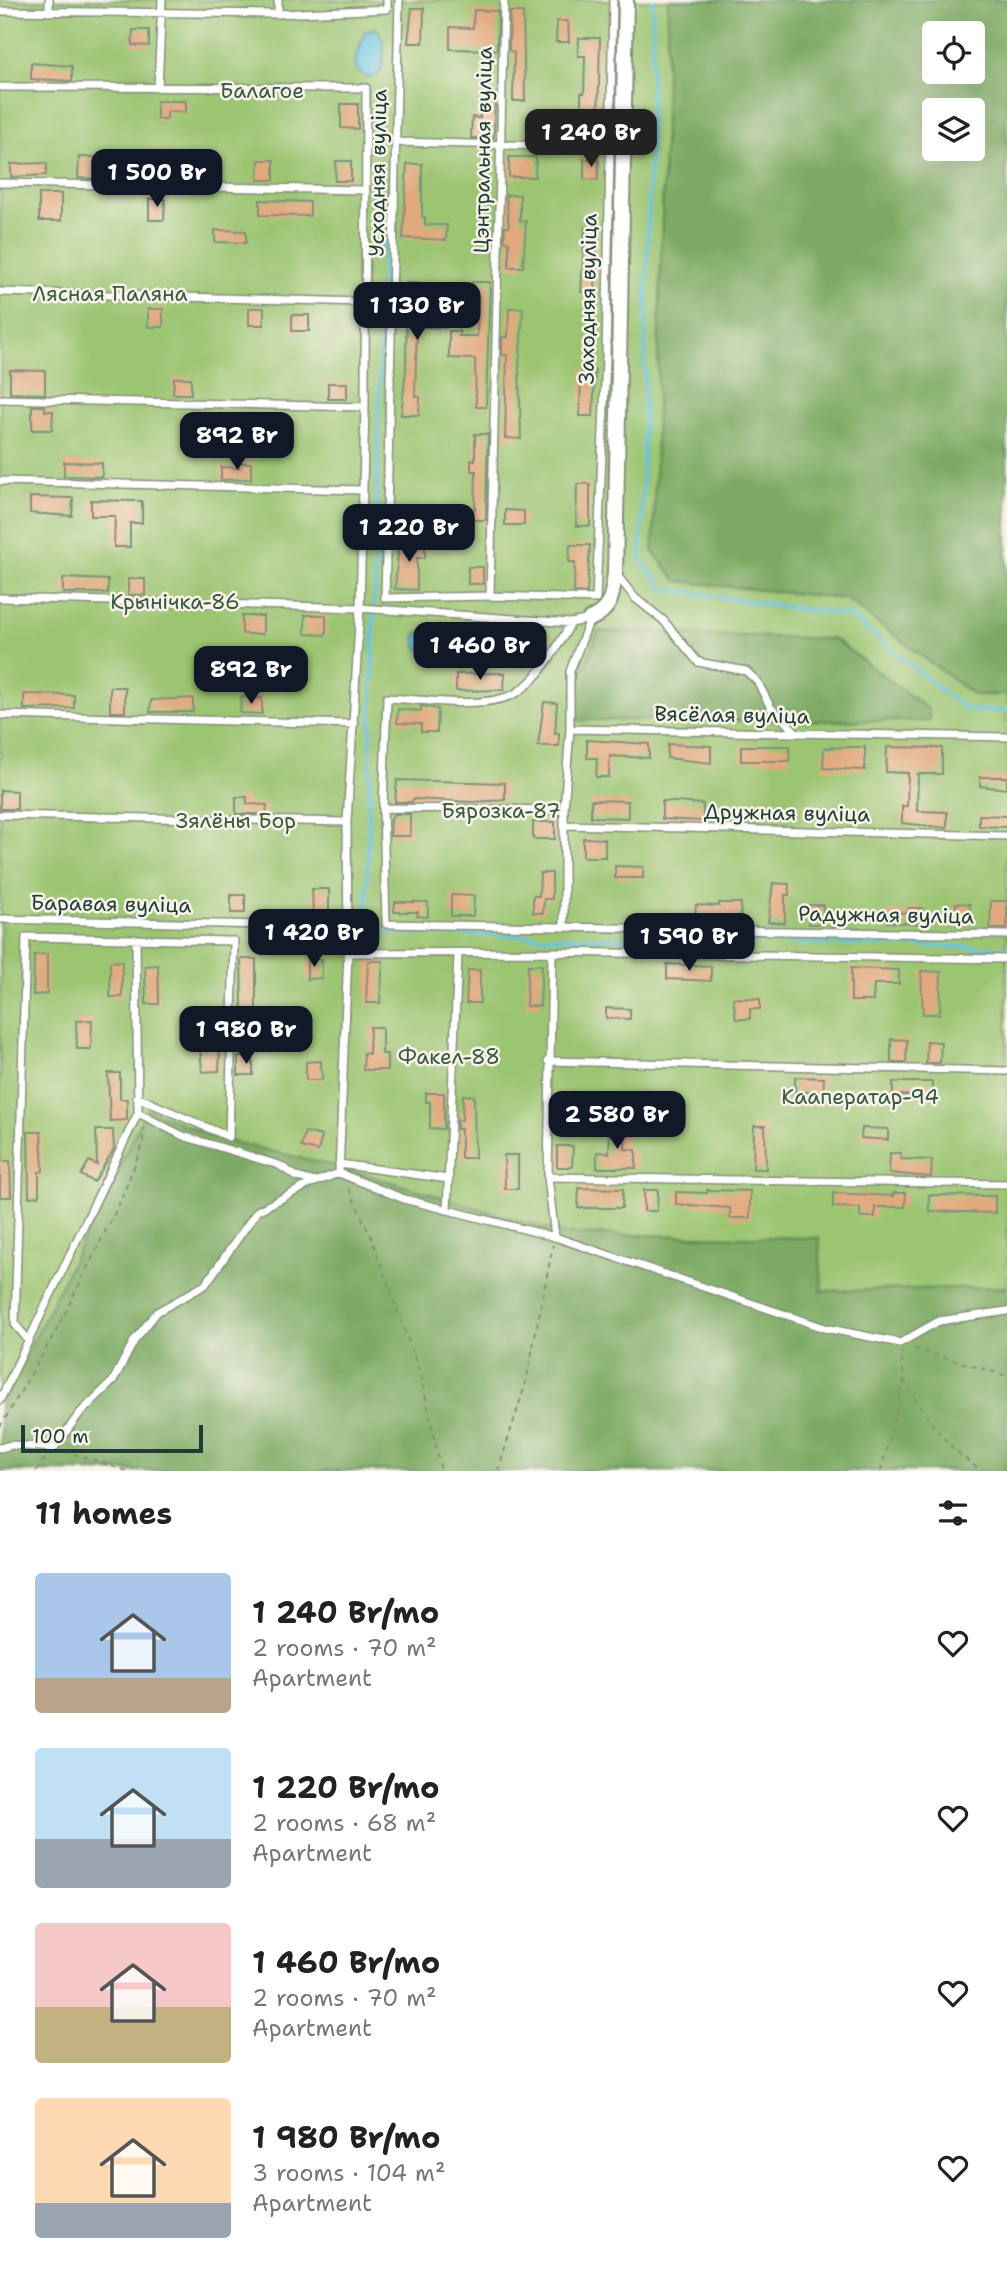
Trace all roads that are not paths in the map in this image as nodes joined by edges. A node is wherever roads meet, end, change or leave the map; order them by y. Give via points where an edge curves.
1 (48, 0) edge
2 (162, 0) edge
3 (278, 0) edge
4 (399, 0) edge
5 (504, 0) edge
6 (613, 0) edge
7 (626, 0) edge
8 (387, 4) edge
9 (0, 11) edge
10 (49, 12) junction
11 (162, 12) junction
12 (278, 14) junction
13 (0, 87) edge
14 (158, 87) junction
15 (397, 142) junction
16 (501, 147) junction
17 (608, 148) junction
18 (626, 148) junction
19 (0, 183) edge
20 (364, 190) junction
21 (0, 292) edge
22 (363, 302) junction
23 (0, 399) edge
24 (365, 407) junction
25 (0, 481) edge
26 (361, 490) junction
27 (615, 573) junction
28 (490, 596) junction
29 (0, 598) edge
30 (360, 608) junction
31 (590, 619) junction
32 (571, 623) junction
33 (0, 715) edge
34 (354, 724) junction
35 (570, 729) junction
36 (797, 733) junction
37 (1007, 737) edge
38 (383, 808) junction
39 (564, 810) junction
40 (0, 815) edge
41 (347, 822) junction
42 (566, 825) junction
43 (1007, 836) edge
44 (0, 919) edge
45 (564, 926) junction
46 (348, 927) junction
47 (1007, 935) edge
48 (136, 942) junction
49 (552, 952) junction
50 (348, 953) junction
51 (458, 954) junction
52 (1007, 960) edge
53 (548, 1061) junction
54 (1007, 1071) edge
55 (137, 1097) junction
56 (141, 1114) junction
57 (339, 1164) junction
58 (339, 1173) junction
59 (548, 1177) junction
60 (449, 1179) junction
61 (315, 1182) junction
62 (1007, 1184) edge
63 (447, 1210) junction
64 (555, 1237) junction
65 (1007, 1311) edge
66 (29, 1341) junction
67 (0, 1400) edge
68 (0, 1448) edge

1 - 10 lane
2 - 11 lane
3 - 12 lane
4 - 15 lane, Усходняя вуліца
5 - 16 lane, Цэнтральная вуліца
6 - 17 lane, Заходняя вуліца
7 - 18 street
8 - 12 lane
9 - 10 lane
10 - 11 lane
11 - 12 lane
11 - 14 lane
13 - 14 lane
14 - 20 lane via 366,88
15 - 16 lane
15 - 28 lane, Усходняя вуліца via 385,598
16 - 17 lane
16 - 28 lane, Цэнтральная вуліца
17 - 18 lane
17 - 28 lane, Заходняя вуліца via 606,358 596,599
18 - 27 street
19 - 20 lane
20 - 22 lane
21 - 22 lane
22 - 24 lane
23 - 24 lane
24 - 26 lane
25 - 26 lane
26 - 30 lane
27 - 31 street via 611,604
27 - 36 lane via 698,662 746,671 757,681 771,708
29 - 30 lane
30 - 32 lane
30 - 34 lane
31 - 32 lane
31 - 35 lane via 570,671
32 - 38 lane via 548,663 512,696 482,702 387,698
33 - 34 lane
34 - 41 lane
35 - 36 lane, Вясёлая вуліца
35 - 39 lane
36 - 37 lane, Вясёлая вуліца
38 - 39 lane
38 - 45 lane, Радужная вуліца via 386,924
39 - 42 lane
40 - 41 lane
41 - 46 lane
42 - 43 lane, Дружная вуліца
42 - 45 lane
44 - 46 lane, Баравая вуліца
45 - 47 lane, Радужная вуліца
46 - 50 lane
48 - 55 lane
48 - 55 lane via 234,941 229,1137
48 - 66 lane via 26,937 15,1324
49 - 51 lane
49 - 52 lane
49 - 53 lane
50 - 51 lane
50 - 57 lane
51 - 60 lane
53 - 54 lane
53 - 59 lane
55 - 56 lane
56 - 61 lane via 183,1136 279,1164 297,1177
56 - 66 lane
57 - 58 lane
57 - 60 lane
58 - 61 lane
58 - 63 lane via 404,1199
59 - 62 lane
59 - 64 lane
60 - 63 lane
61 - 68 lane via 257,1211 205,1285 157,1312 134,1341 113,1381 80,1413 54,1448
63 - 64 lane
64 - 65 lane via 825,1328 900,1343 939,1321
66 - 67 lane

